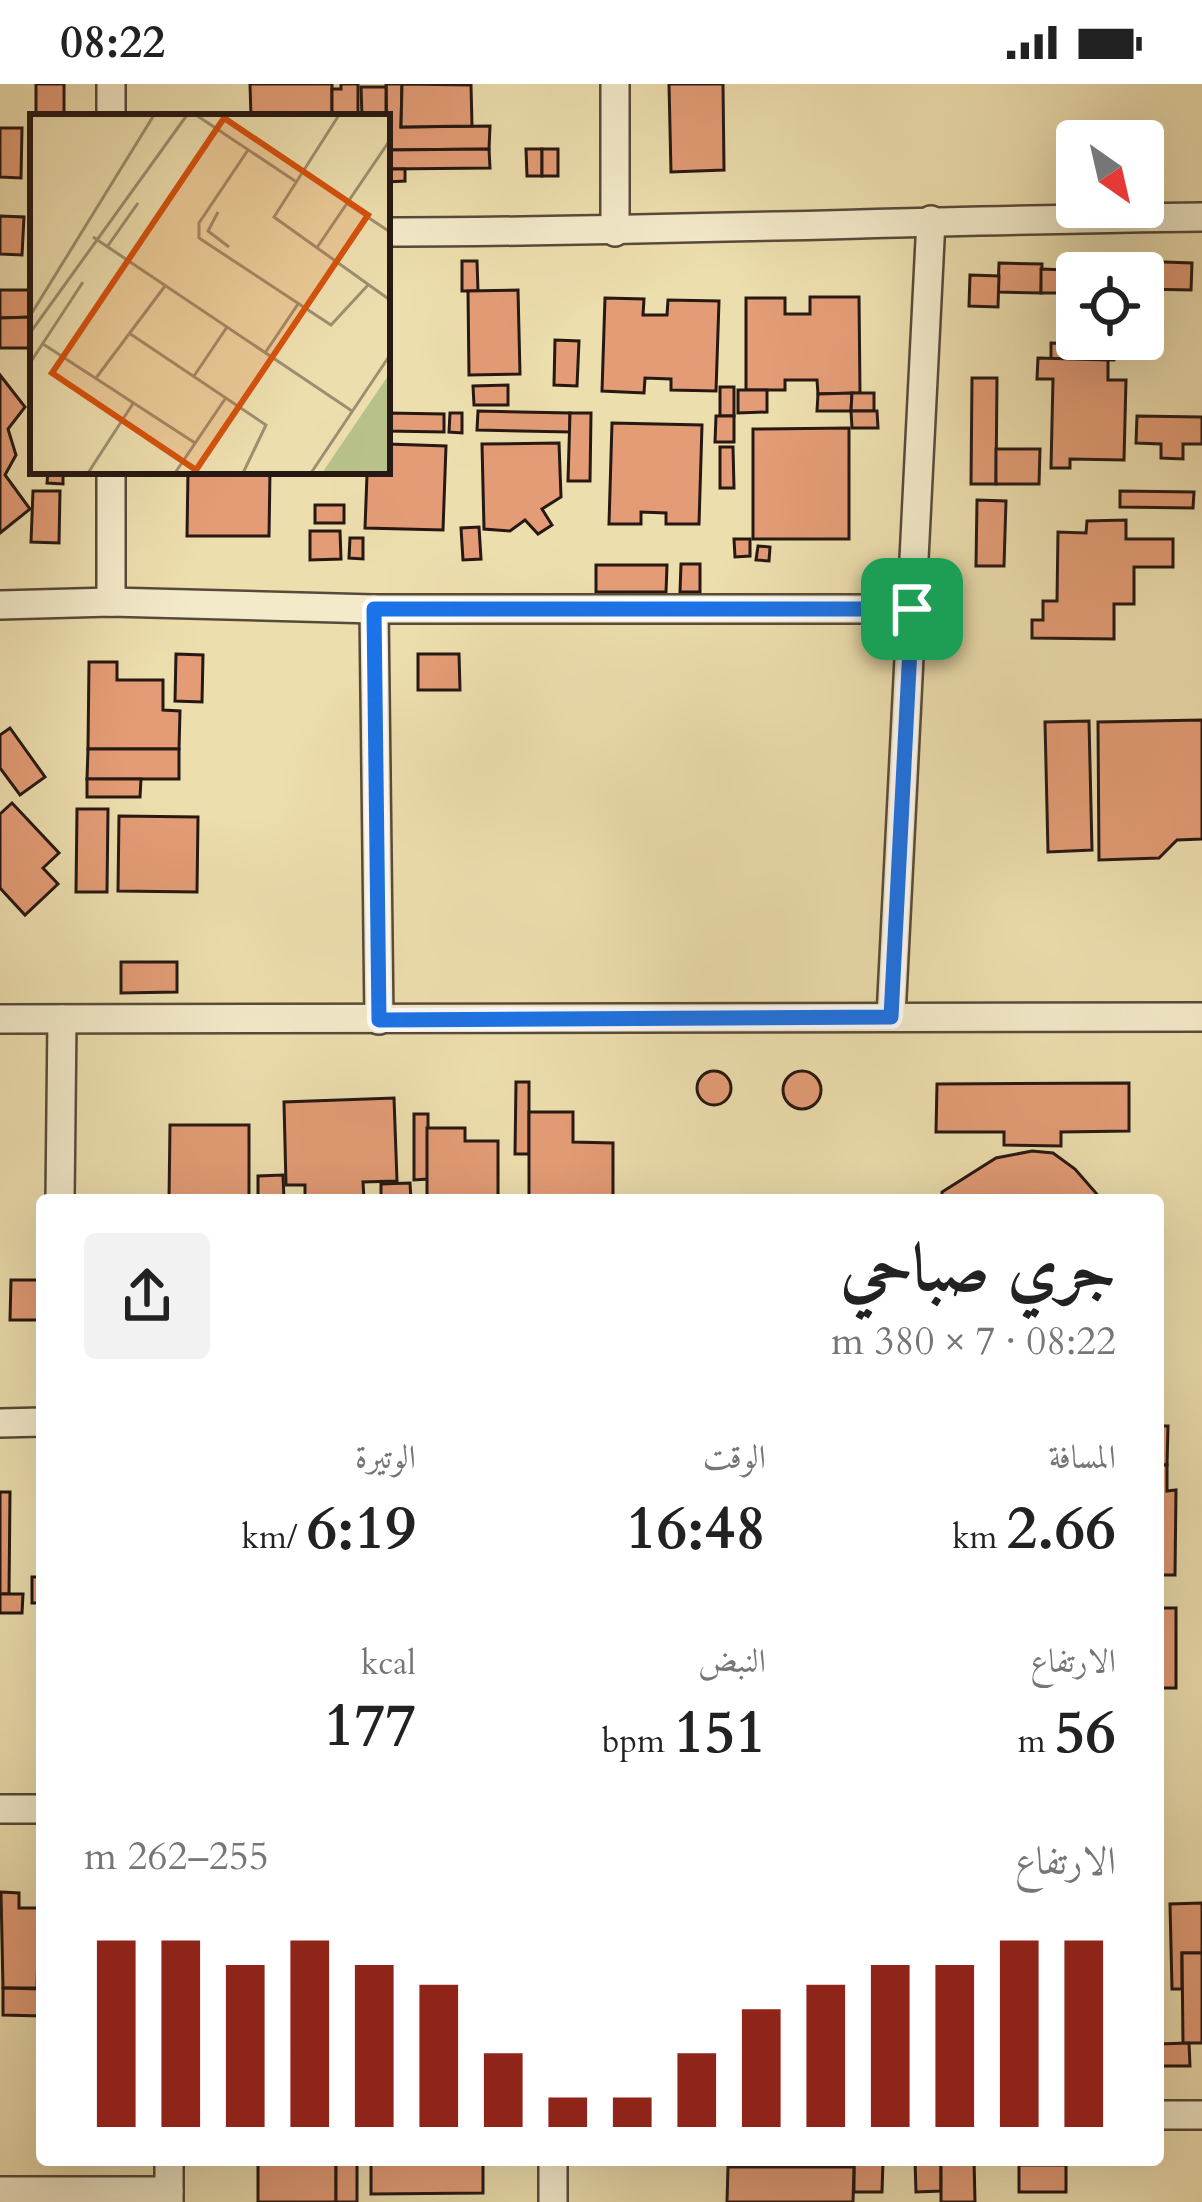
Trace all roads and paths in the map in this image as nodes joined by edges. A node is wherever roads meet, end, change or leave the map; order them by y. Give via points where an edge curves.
1 (615, 84) edge
2 (1202, 217) edge
3 (931, 220) junction
4 (390, 232) edge
5 (616, 232) junction
6 (111, 474) edge
7 (111, 602) junction
8 (0, 604) edge
9 (374, 609) junction
10 (912, 609) junction
11 (891, 1017) junction
12 (1202, 1017) edge
13 (0, 1019) edge
14 (62, 1019) junction
15 (379, 1020) junction
16 (60, 1194) edge
17 (36, 1422) edge
18 (0, 1423) edge
19 (0, 1809) edge
20 (36, 1809) edge
21 (1164, 2115) edge
22 (1202, 2115) edge
23 (553, 2166) edge
24 (0, 2191) edge
25 (169, 2196) edge
26 (553, 2202) edge

1 - 5 street
2 - 3 street
3 - 5 street
3 - 10 street
4 - 5 street
6 - 7 street
7 - 8 street
7 - 9 street
9 - 10 street
9 - 15 street
10 - 11 street
11 - 12 street
11 - 15 street
13 - 14 street
14 - 15 street
14 - 16 street
17 - 18 street
19 - 20 street
21 - 22 street
23 - 26 street
24 - 25 street

